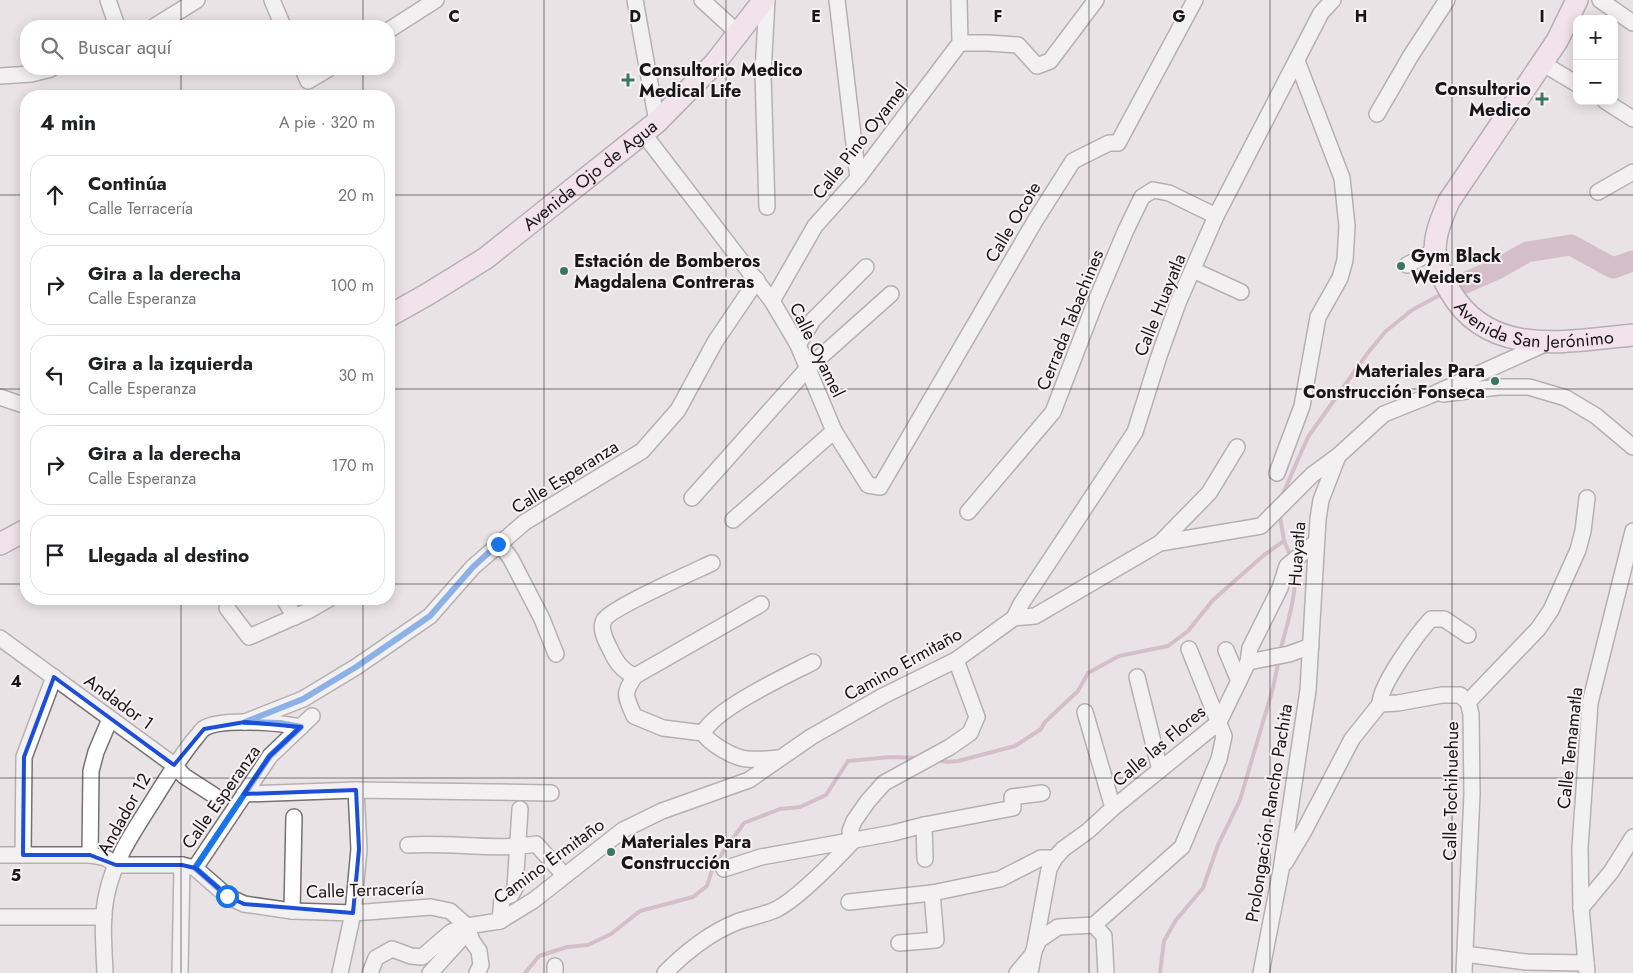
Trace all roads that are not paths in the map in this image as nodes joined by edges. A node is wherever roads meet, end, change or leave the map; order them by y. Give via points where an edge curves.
1 (108, 0) edge
2 (197, 0) edge
3 (272, 0) edge
4 (436, 0) edge
5 (635, 0) edge
6 (702, 0) edge
7 (765, 0) edge
8 (837, 0) edge
9 (959, 0) edge
10 (1096, 0) edge
11 (1195, 0) edge
12 (1333, 0) edge
13 (1447, 0) edge
14 (1577, 0) edge
15 (1600, 0) edge
16 (115, 20) edge
17 (165, 20) edge
18 (280, 20) edge
19 (1633, 23) edge
20 (395, 26) edge
21 (738, 33) junction
22 (960, 43) junction
23 (1297, 61) junction
24 (1542, 63) junction
25 (20, 75) edge
26 (0, 76) edge
27 (1573, 82) edge
28 (1612, 105) edge
29 (1377, 114) dead end
30 (1633, 118) edge
31 (650, 128) junction
32 (1633, 172) edge
33 (858, 178) junction
34 (1598, 192) dead end
35 (767, 207) dead end
36 (1216, 216) junction
37 (1434, 251) junction
38 (1407, 264) dead end
39 (866, 267) dead end
40 (1193, 270) junction
41 (757, 280) junction
42 (1241, 292) dead end
43 (891, 294) dead end
44 (772, 300) junction
45 (395, 313) edge
46 (1633, 335) edge
47 (1547, 343) junction
48 (798, 345) junction
49 (808, 368) junction
50 (0, 396) edge
51 (1429, 396) junction
52 (20, 404) edge
53 (834, 431) junction
54 (1237, 446) dead end
55 (1633, 447) edge
56 (1339, 455) junction
57 (1278, 473) dead end
58 (880, 487) joint
59 (692, 498) dead end
60 (1586, 498) dead end
61 (968, 512) dead end
62 (733, 520) dead end
63 (1633, 531) edge
64 (20, 533) edge
65 (1316, 542) junction
66 (1160, 543) junction
67 (0, 544) edge
68 (498, 544) junction
69 (712, 563) dead end
70 (761, 604) dead end
71 (288, 605) edge
72 (318, 605) edge
73 (227, 608) dead end
74 (295, 617) junction
75 (1014, 618) junction
76 (1468, 635) dead end
77 (1, 643) edge
78 (1189, 650) dead end
79 (1226, 650) dead end
80 (1310, 652) junction
81 (556, 654) dead end
82 (956, 660) junction
83 (813, 662) dead end
84 (1248, 662) junction
85 (635, 676) junction
86 (54, 677) junction
87 (1137, 677) dead end
88 (1240, 681) junction
89 (1468, 702) junction
90 (1380, 704) junction
91 (1085, 712) dead end
92 (312, 716) dead end
93 (110, 719) junction
94 (245, 722) junction
95 (1219, 722) junction
96 (301, 727) junction
97 (703, 733) junction
98 (779, 758) junction
99 (174, 765) junction
100 (1160, 770) junction
101 (356, 790) junction
102 (551, 793) dead end
103 (1042, 793) dead end
104 (244, 794) junction
105 (215, 796) dead end
106 (1113, 808) junction
107 (520, 810) dead end
108 (294, 817) dead end
109 (924, 825) junction
110 (1633, 837) edge
111 (854, 840) junction
112 (408, 845) dead end
113 (518, 847) junction
114 (0, 855) edge
115 (23, 855) junction
116 (90, 855) junction
117 (1055, 858) junction
118 (925, 859) dead end
119 (116, 865) junction
120 (188, 867) junction
121 (724, 869) dead end
122 (1280, 870) junction
123 (564, 875) junction
124 (932, 893) junction
125 (849, 902) dead end
126 (1581, 908) junction
127 (292, 910) junction
128 (352, 913) junction
129 (0, 917) edge
130 (104, 917) junction
131 (500, 921) junction
132 (1094, 925) junction
133 (467, 926) junction
134 (899, 943) dead end
135 (1465, 954) junction
136 (1032, 955) junction
137 (1587, 968) edge
138 (371, 972) edge
139 (105, 973) edge
140 (180, 973) edge
141 (340, 973) edge
142 (430, 973) edge
143 (477, 973) edge
144 (665, 973) edge
145 (1017, 973) edge
146 (1030, 973) edge
147 (1106, 973) edge
148 (1261, 973) edge
149 (1464, 973) edge

1 - 16 street
2 - 17 street
3 - 18 street
4 - 20 street
5 - 31 street, Calle Oyamel
6 - 21 street
7 - 21 main road, Avenida Ojo de Agua
7 - 35 street via 763,73
8 - 33 street
9 - 22 street
10 - 22 street via 1050,61 1037,66 1018,45
11 - 58 street, Calle Ocote via 1118,143 1108,142 1073,161 1034,221
12 - 23 street, Calle Huayatla via 1321,14
13 - 29 street
14 - 24 main road, Avenida San Jerónimo
15 - 19 street
21 - 31 main road, Avenida Ojo de Agua via 715,63
22 - 33 street, Calle Pino Oyamel
23 - 36 street, Calle Huayatla
23 - 57 street via 1342,178 1347,226 1345,260 1340,278 1318,317 1302,406
24 - 27 street
24 - 37 main road, Avenida San Jerónimo via 1448,201 1437,227
25 - 26 street
28 - 30 street
31 - 41 street, Calle Oyamel
31 - 45 main road, Avenida Ojo de Agua via 486,258
32 - 34 street
33 - 44 street, Calle Pino Oyamel via 816,226
36 - 40 street, Calle Huayatla
36 - 61 street, Cerrada Tabachines via 1170,193 1153,190 1142,197 1095,303 1054,412
37 - 38 street
37 - 47 main road, Avenida San Jerónimo via 1448,288 1469,316 1492,332
39 - 48 street via 813,320
40 - 42 street
40 - 75 street, Calle Huayatla via 1159,356 1135,432
41 - 44 street, Calle Oyamel
41 - 68 street, Calle Esperanza via 715,342 678,410 642,451 547,507
43 - 49 street
44 - 48 street, Calle Oyamel
46 - 47 main road, Avenida San Jerónimo
47 - 51 street
48 - 49 street, Calle Oyamel
49 - 53 street, Calle Oyamel
49 - 59 street
50 - 52 street
51 - 55 street via 1498,387 1529,387 1566,398 1596,416
51 - 56 street, Camino Ermitaño via 1384,414
53 - 58 street, Calle Oyamel via 868,485
53 - 62 street
54 - 66 street via 1209,493
56 - 65 street, Huayatla via 1321,500
56 - 66 street, Camino Ermitaño via 1312,475 1261,526
60 - 89 street via 1578,550 1551,610 1538,629
63 - 126 street, Calle Temamatla via 1590,703 1580,848
64 - 67 main road
65 - 80 street, Huayatla
65 - 84 street, Calle las Flores via 1287,566 1280,588 1250,648
66 - 75 street, Camino Ermitaño via 1035,616
68 - 81 street via 511,559
68 - 94 street, Calle Esperanza via 430,616 303,699
69 - 85 street via 639,598 602,622 605,637 620,668
70 - 85 street
71 - 74 street
72 - 74 street
73 - 74 street via 248,637
75 - 82 street, Camino Ermitaño
76 - 90 street via 1444,619 1431,620 1398,664 1380,697
77 - 86 street, Andador 1
78 - 95 street
79 - 88 street
80 - 84 street
80 - 122 street, Prolongación Rancho Pachita via 1308,690
82 - 98 street, Camino Ermitaño via 883,696
82 - 111 street via 977,718 970,733 884,783 854,821 850,831
83 - 97 street via 744,699 707,725
84 - 88 street, Calle las Flores
85 - 97 street via 627,687 626,696 634,716 663,728
86 - 93 street, Andador 1
86 - 115 street via 24,756
87 - 100 street
88 - 95 street, Calle las Flores
89 - 90 street, Calle Tochihuehue via 1460,695 1442,695
89 - 135 street, Calle Tochihuehue via 1472,794
90 - 122 street via 1352,739
91 - 106 street
92 - 96 street, Calle Esperanza
93 - 99 street, Andador 1
93 - 116 street via 91,772
94 - 96 street, Calle Esperanza
94 - 99 street, Calle Esperanza via 204,729
95 - 100 street, Calle las Flores
95 - 132 street via 1224,736 1219,758 1182,847
96 - 104 street, Calle Esperanza via 270,756
97 - 98 street via 724,751 745,759
98 - 123 street, Camino Ermitaño via 749,780 662,810 623,830
99 - 105 street, Andador 1 via 184,776
99 - 119 street, Andador 12
100 - 106 street, Calle las Flores
101 - 102 street
101 - 104 street
101 - 128 street via 359,849
103 - 109 street via 1012,797 1012,808
104 - 120 street, Calle Esperanza
106 - 117 street, Calle las Flores
107 - 113 street
108 - 127 street
109 - 111 street
109 - 118 street
110 - 126 street via 1611,872
111 - 121 street via 761,857
111 - 144 street via 802,891 778,908 712,935
112 - 113 street
113 - 123 street via 536,844
113 - 131 street via 515,888 511,895 502,898
114 - 115 street
115 - 116 street
116 - 119 street via 106,858
117 - 124 street via 1041,858 1000,879
117 - 136 street, Calle las Flores
119 - 120 street
119 - 130 street, Andador 12
120 - 127 street, Calle Terracería via 227,896 244,904
120 - 140 street, Calle Esperanza
122 - 148 street, Prolongación Rancho Pachita
123 - 131 street, Camino Ermitaño via 534,900
124 - 125 street
124 - 134 street via 936,940
126 - 137 street, Calle Temamatla
127 - 128 street, Calle Terracería
128 - 133 street, Calle Terracería via 431,907 450,911
128 - 141 street
129 - 130 street
130 - 139 street, Andador 12
131 - 133 street, Camino Ermitaño
132 - 136 street via 1058,927 1039,940
132 - 147 street via 1104,936
133 - 138 street via 451,932 422,957 392,949 376,958
133 - 142 street via 461,939
133 - 143 street via 481,964
135 - 137 street
135 - 149 street, Calle Tochihuehue
136 - 145 street
136 - 146 street, Calle las Flores

